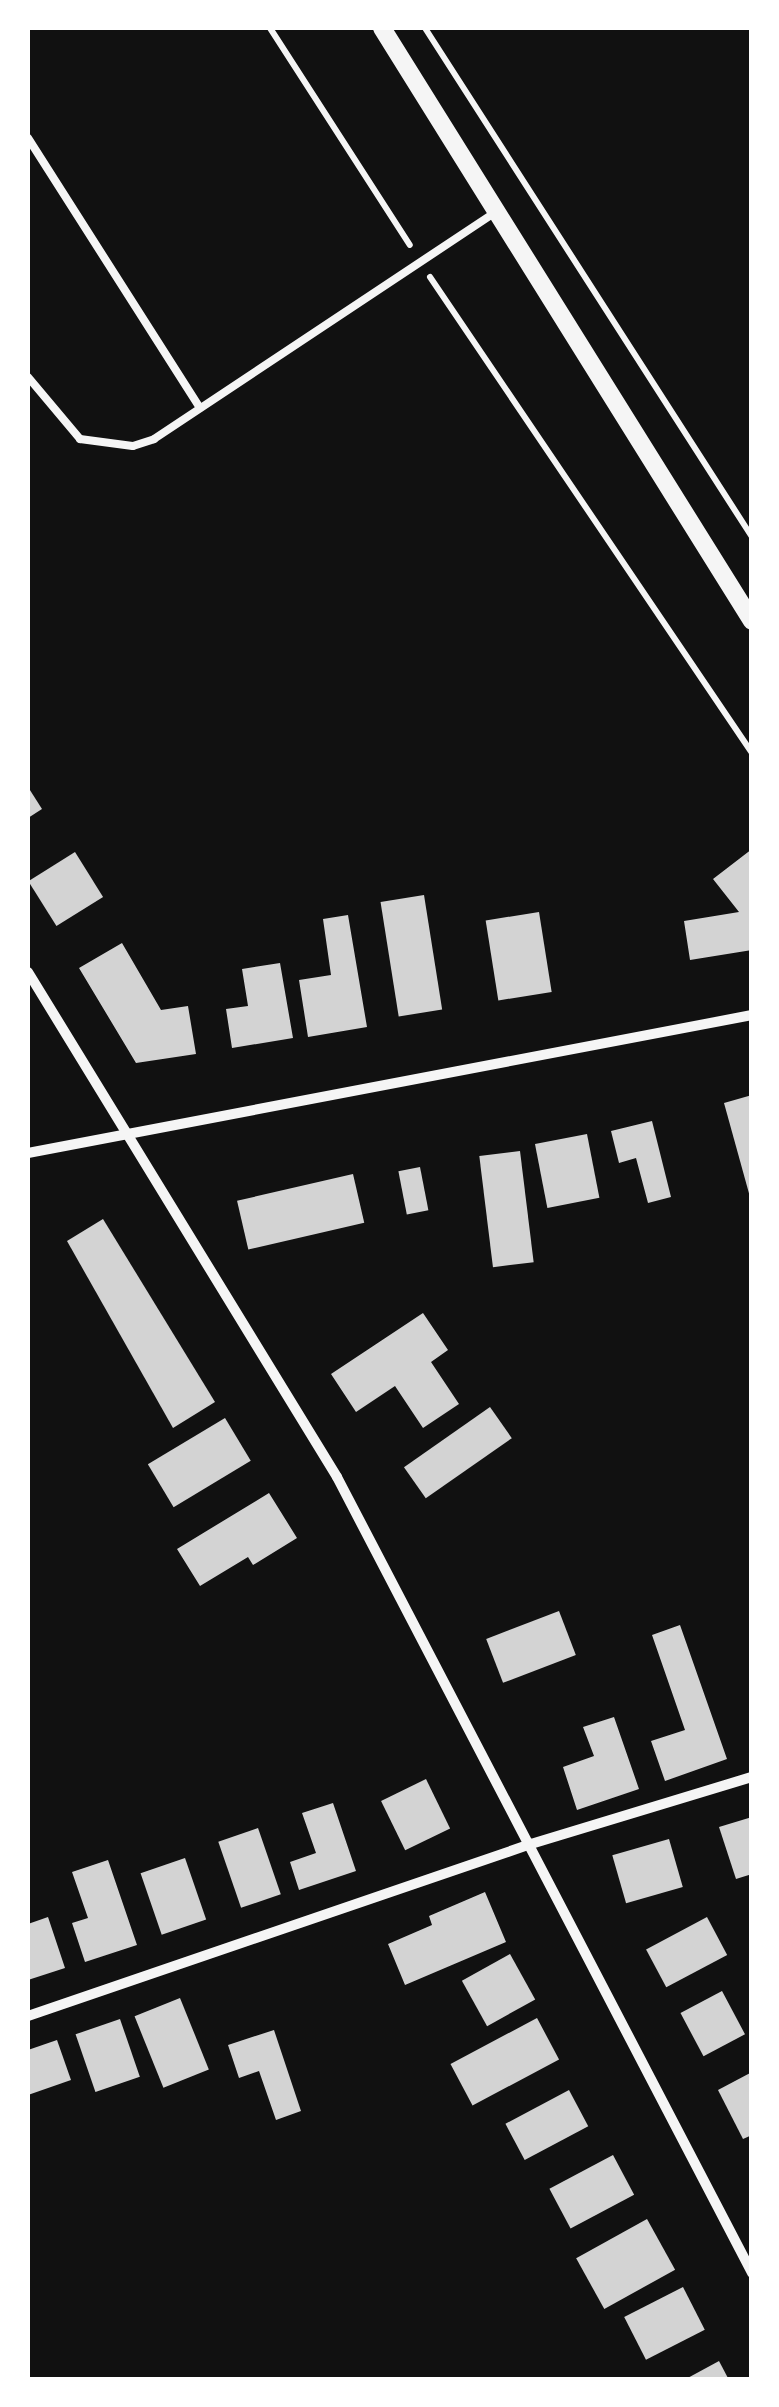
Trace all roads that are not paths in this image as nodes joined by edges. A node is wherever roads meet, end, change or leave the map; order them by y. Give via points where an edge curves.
1 (382, 28) edge
2 (28, 138) edge
3 (497, 211) junction
4 (28, 377) edge
5 (200, 408) junction
6 (752, 587) edge
7 (732, 591) junction
8 (752, 621) edge
9 (28, 972) edge
10 (752, 1015) edge
11 (129, 1134) junction
12 (28, 1154) edge
13 (752, 1777) edge
14 (531, 1844) junction
15 (28, 2016) edge
16 (752, 2273) edge

1 - 3 street
2 - 5 lane
3 - 5 lane
3 - 7 street
4 - 5 lane via 80,439 110,446 154,439
6 - 7 street
7 - 8 street
9 - 11 street
10 - 11 street
11 - 12 street
11 - 14 street via 337,1477
13 - 14 street
14 - 15 street
14 - 16 street

